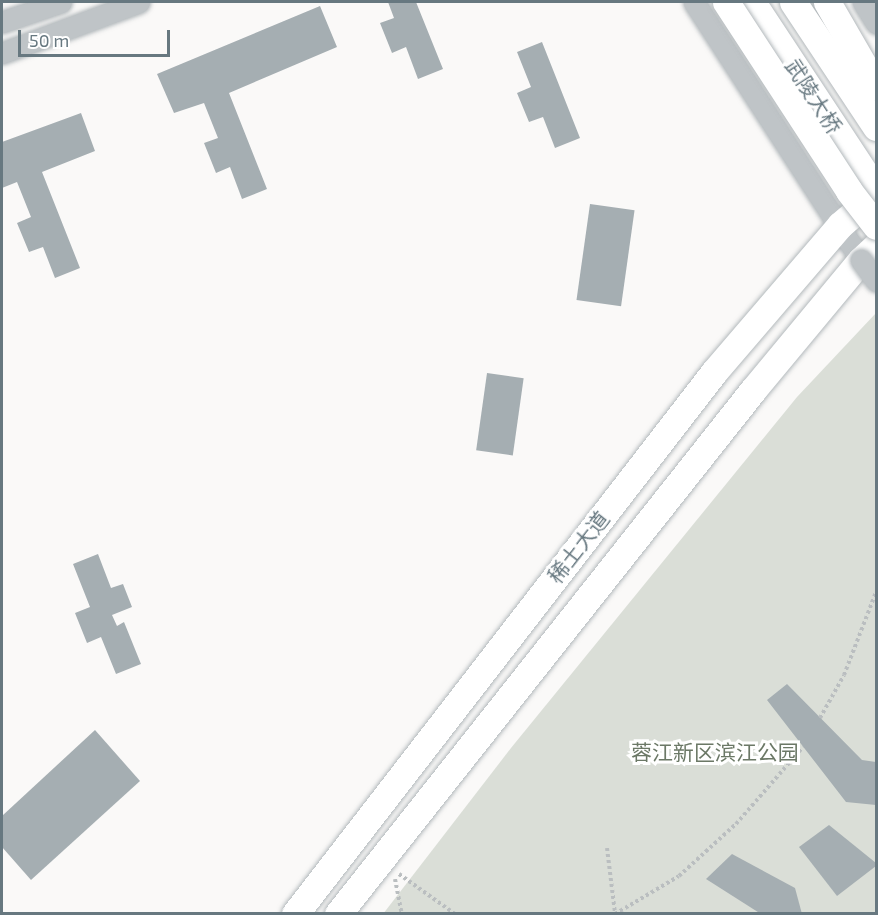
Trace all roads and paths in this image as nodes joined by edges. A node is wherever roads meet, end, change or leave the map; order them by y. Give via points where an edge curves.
1 (61, 2) edge
2 (139, 2) edge
3 (694, 2) edge
4 (726, 2) edge
5 (752, 2) edge
6 (794, 2) edge
7 (827, 2) edge
8 (863, 2) edge
9 (2, 22) edge
10 (876, 23) edge
11 (2, 53) edge
12 (876, 87) edge
13 (876, 127) edge
14 (876, 192) edge
15 (840, 225) junction
16 (876, 226) edge
17 (871, 262) edge
18 (876, 592) edge
19 (820, 718) dead end
20 (803, 747) dead end
21 (607, 848) dead end
22 (398, 874) dead end
23 (395, 878) dead end
24 (614, 913) edge
25 (295, 914) edge
26 (338, 914) edge
27 (402, 914) edge
28 (455, 914) edge

1 - 9 street
2 - 11 street
3 - 15 street
4 - 16 main road, bridge
5 - 14 main road, 武陵大桥
6 - 13 main road, 武陵大桥
7 - 12 main road
8 - 10 street
14 - 15 main road, 稀土大道
15 - 17 street
15 - 25 main road, 稀土大道 via 714,372
17 - 26 main road, 稀土大道 via 753,390
18 - 19 path via 844,675
20 - 24 path via 736,824 679,876
21 - 24 path
22 - 28 path
23 - 27 path

